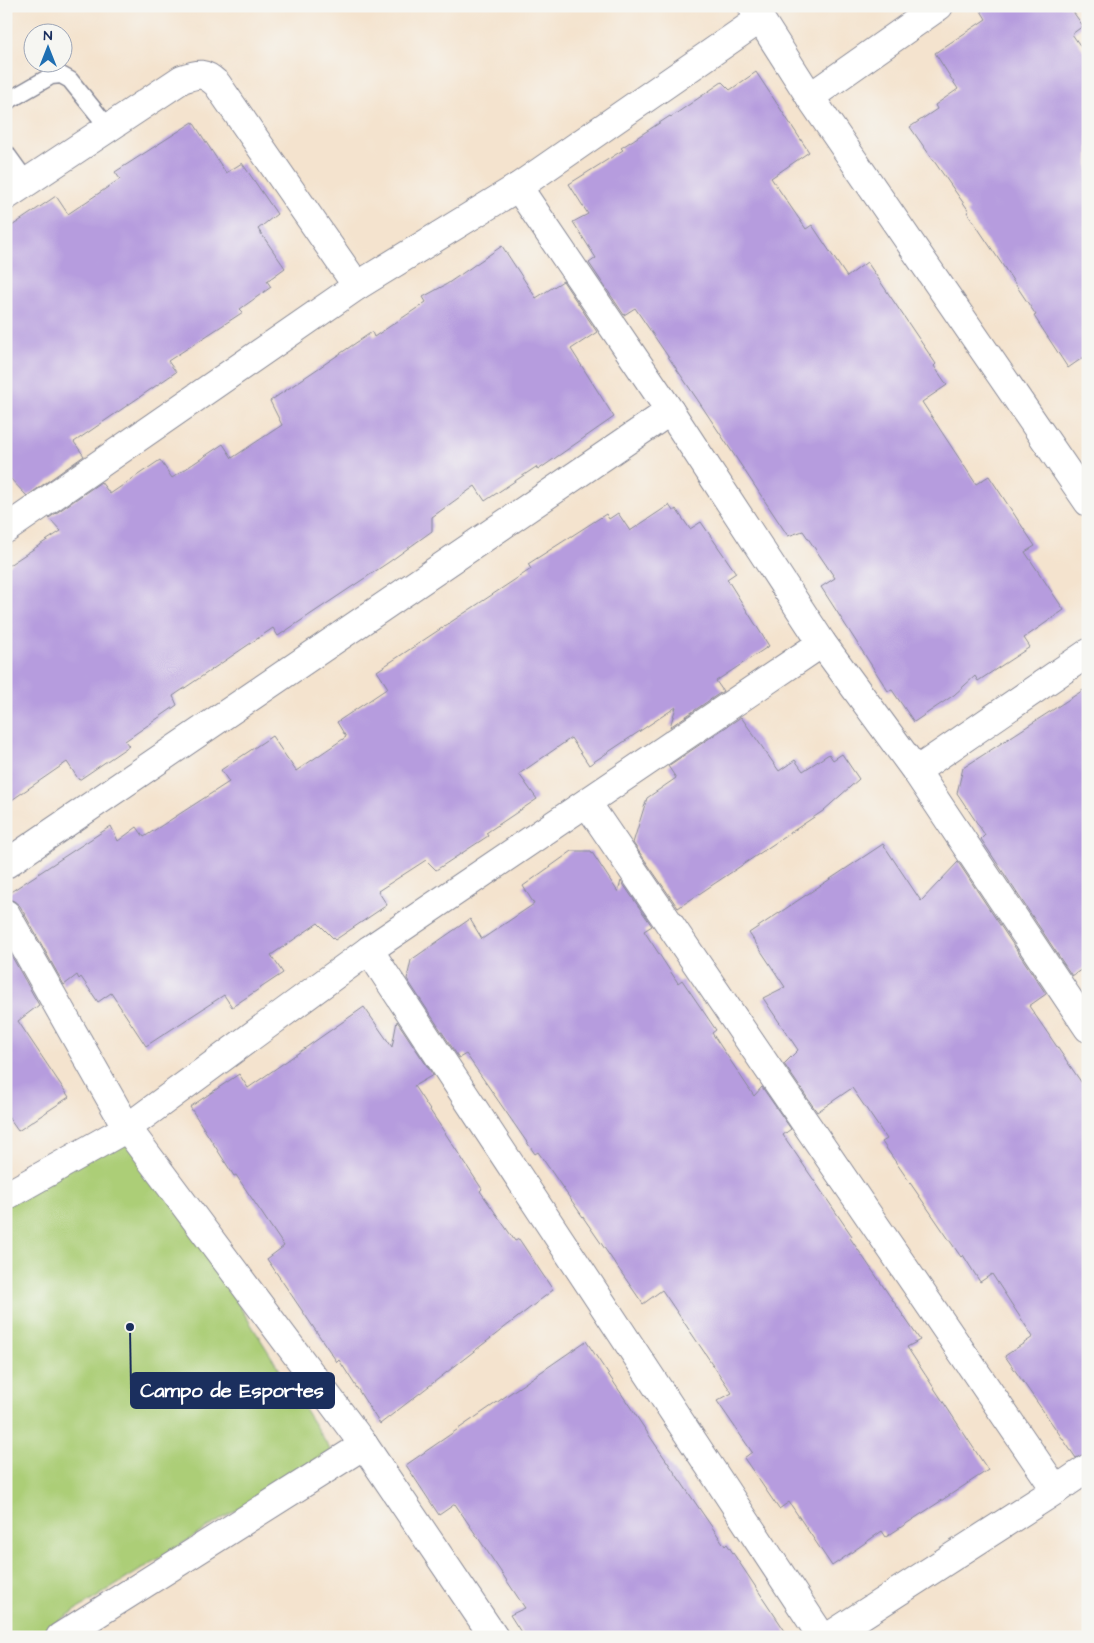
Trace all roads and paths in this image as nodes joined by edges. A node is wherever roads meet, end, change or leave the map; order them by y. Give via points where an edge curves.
1 (939, 6) edge
2 (756, 13) edge
3 (810, 96) junction
4 (6, 102) edge
5 (108, 127) junction
6 (6, 153) edge
7 (518, 187) junction
8 (17, 189) edge
9 (357, 286) junction
10 (670, 412) junction
11 (1088, 502) edge
12 (6, 529) edge
13 (822, 643) junction
14 (1088, 653) edge
15 (916, 771) junction
16 (587, 803) junction
17 (6, 864) edge
18 (6, 914) edge
19 (369, 950) junction
20 (1088, 1028) edge
21 (127, 1128) junction
22 (6, 1196) edge
23 (364, 1445) junction
24 (1088, 1468) edge
25 (1056, 1490) junction
26 (60, 1637) edge
27 (494, 1637) edge
28 (822, 1637) edge
29 (828, 1637) edge

1 - 3 street
2 - 3 street
2 - 7 street
3 - 11 street
4 - 5 lane via 51,76 61,75 70,80
5 - 8 street
5 - 9 street via 182,79 197,73 209,76
6 - 8 lane
7 - 9 street
7 - 10 street
9 - 12 street
10 - 13 street
10 - 17 street
13 - 15 street
13 - 16 street
14 - 15 street
15 - 20 street
16 - 19 street
16 - 25 street
18 - 21 street
19 - 21 street
19 - 28 street
21 - 22 street
21 - 23 street
23 - 26 street
23 - 27 street
24 - 25 street
25 - 29 street

